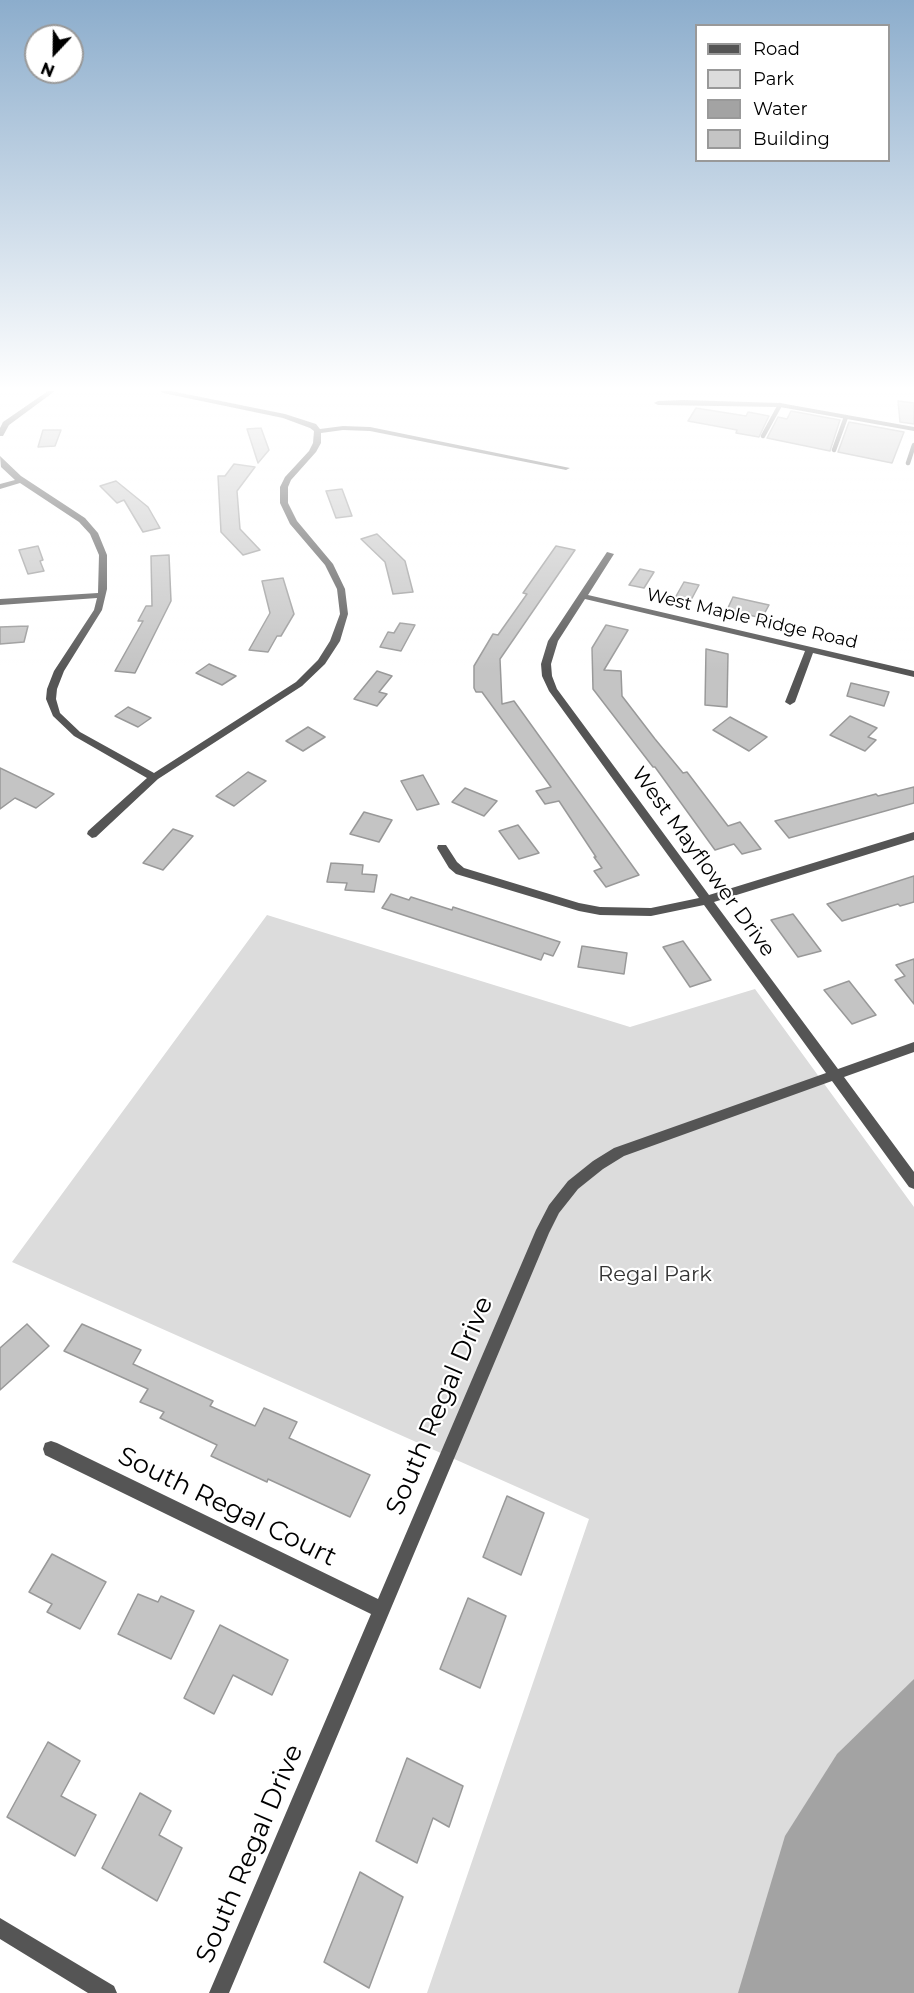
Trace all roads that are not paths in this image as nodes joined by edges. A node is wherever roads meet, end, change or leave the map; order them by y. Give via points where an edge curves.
1 (28, 484) edge
2 (285, 484) edge
3 (610, 554) dead end
4 (102, 595) junction
5 (583, 596) junction
6 (0, 602) edge
7 (810, 650) junction
8 (914, 674) edge
9 (790, 702) dead end
10 (154, 777) junction
11 (92, 834) dead end
12 (914, 836) edge
13 (442, 848) dead end
14 (706, 900) junction
15 (914, 1047) edge
16 (835, 1076) junction
17 (914, 1183) edge
18 (51, 1449) dead end
19 (381, 1610) junction
20 (0, 1928) edge
21 (107, 1993) edge
22 (219, 1993) edge

1 - 4 street via 64,506 94,533 103,555
2 - 10 street via 284,503 293,522 329,564 341,589 344,614 335,641 322,662 299,684
3 - 5 street, West Mayflower Drive
4 - 6 street
4 - 10 street via 94,616 59,671 52,689 52,706 76,734
5 - 7 street, West Maple Ridge Road
5 - 14 street, West Mayflower Drive via 547,655 547,676 556,696
7 - 8 street, West Maple Ridge Road
7 - 9 street
10 - 11 street
12 - 14 street
13 - 14 street via 460,871 589,909 651,912
14 - 16 street, West Mayflower Drive
15 - 16 street, South Regal Drive
16 - 17 street, West Mayflower Drive
16 - 19 street, South Regal Drive via 620,1152 573,1185 543,1230
18 - 19 street, South Regal Court
19 - 22 street, South Regal Drive
20 - 21 street

